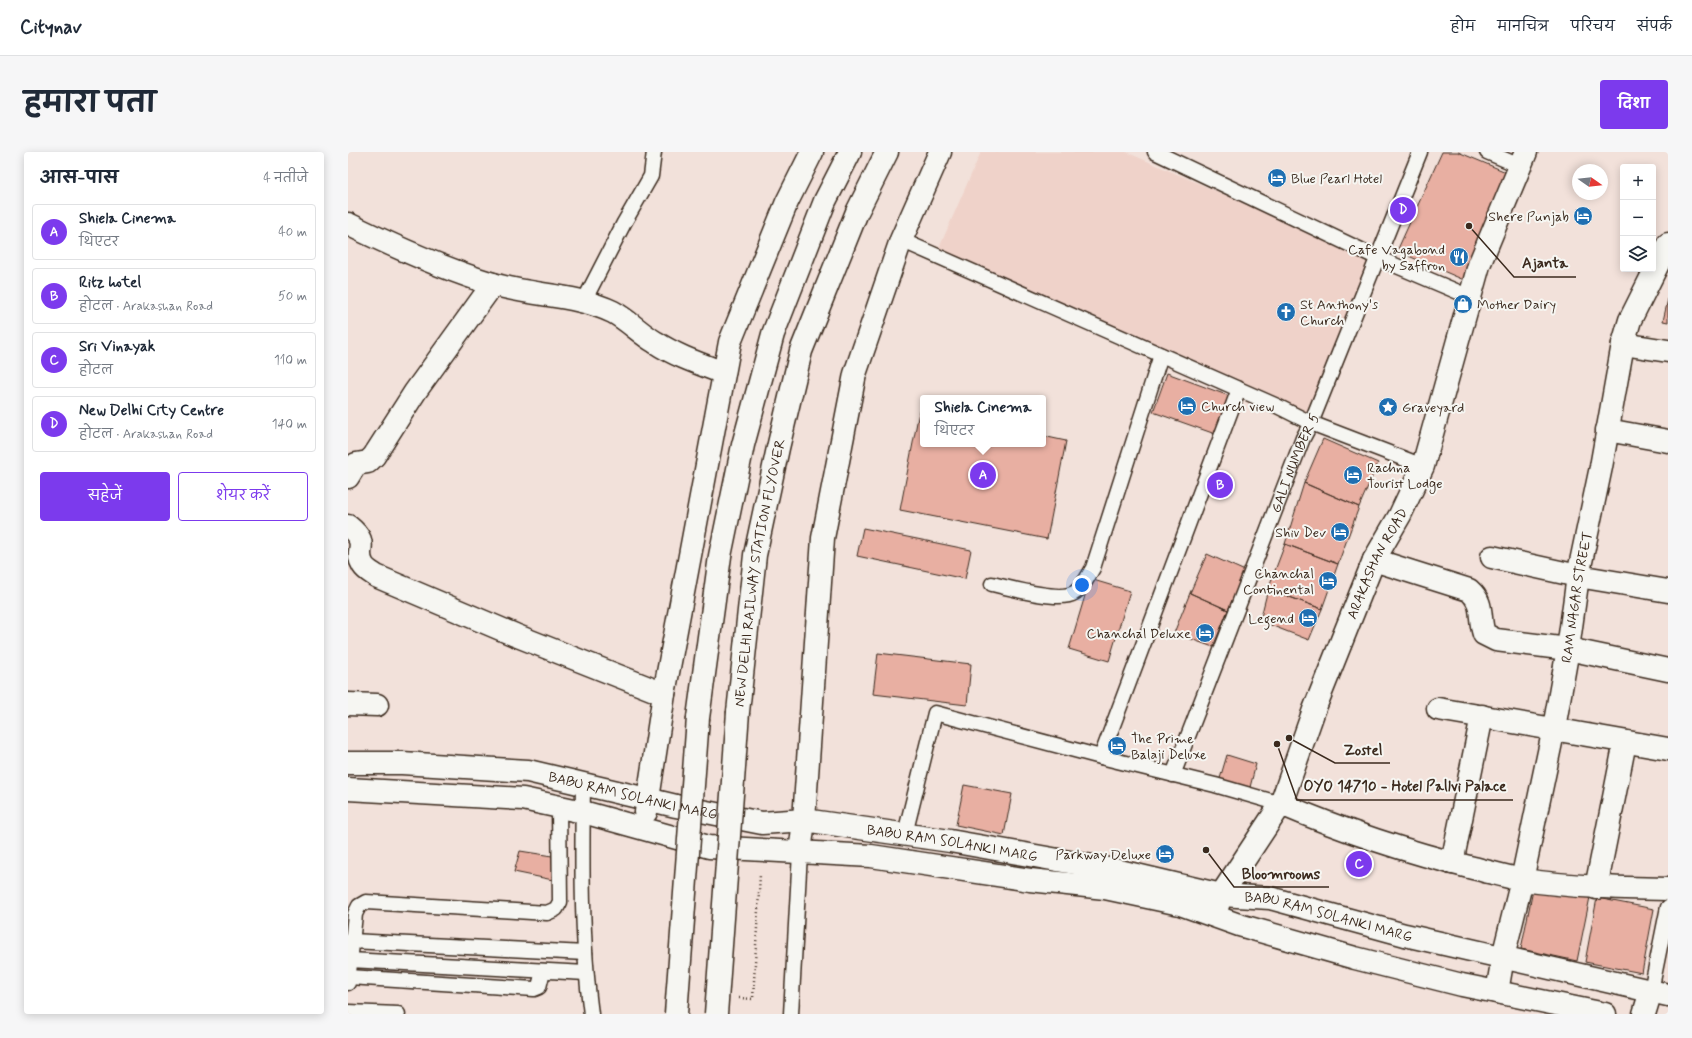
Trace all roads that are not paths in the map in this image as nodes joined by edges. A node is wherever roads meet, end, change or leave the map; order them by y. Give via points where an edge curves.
1 (654, 152) edge
2 (812, 152) edge
3 (850, 152) edge
4 (887, 152) edge
5 (940, 152) edge
6 (1155, 152) edge
7 (1420, 152) edge
8 (1487, 152) edge
9 (1523, 159) edge
10 (348, 224) edge
11 (901, 240) junction
12 (1668, 244) edge
13 (1378, 258) junction
14 (493, 284) junction
15 (1470, 297) junction
16 (584, 301) junction
17 (1623, 344) junction
18 (1668, 351) edge
19 (1160, 356) junction
20 (724, 373) junction
21 (1239, 389) junction
22 (1311, 423) junction
23 (1607, 430) junction
24 (1668, 441) edge
25 (1422, 466) junction
26 (351, 467) edge
27 (348, 526) edge
28 (1492, 557) dead end
29 (1374, 560) junction
30 (1578, 576) junction
31 (992, 584) dead end
32 (1668, 591) edge
33 (1568, 650) junction
34 (1668, 670) edge
35 (664, 694) junction
36 (348, 704) edge
37 (377, 705) dead end
38 (1438, 709) dead end
39 (1482, 716) junction
40 (1554, 728) junction
41 (1626, 742) junction
42 (1668, 749) edge
43 (1101, 757) junction
44 (348, 763) edge
45 (1173, 775) junction
46 (584, 783) junction
47 (348, 789) edge
48 (647, 799) junction
49 (1282, 804) junction
50 (559, 807) junction
51 (583, 812) junction
52 (804, 820) junction
53 (644, 830) junction
54 (905, 834) junction
55 (800, 853) junction
56 (1452, 863) junction
57 (1522, 880) junction
58 (1596, 888) junction
59 (1668, 889) edge
60 (1221, 895) junction
61 (1668, 908) edge
62 (1214, 916) junction
63 (352, 941) junction
64 (585, 953) junction
65 (1503, 957) junction
66 (350, 960) junction
67 (543, 971) junction
68 (586, 973) junction
69 (348, 980) edge
70 (1497, 992) junction
71 (1659, 993) edge
72 (716, 1005) edge
73 (348, 1012) edge
74 (398, 1014) edge
75 (590, 1014) edge
76 (676, 1014) edge
77 (791, 1014) edge
78 (1605, 1014) edge
79 (1644, 1014) edge

1 - 16 lane via 651,176
2 - 20 main road via 788,202 730,342
3 - 76 main road, bridge via 825,201 772,334 743,444 720,556 698,718
4 - 72 main road, NEW DELHI RAILWAY STATION FLYOVER, bridge via 856,212 801,351 755,555 738,712
5 - 11 main road
6 - 13 lane
7 - 13 lane, GALI NUMBER 5
8 - 9 lane
9 - 15 main road, ARAKASHAN ROAD via 1479,265
10 - 14 main road via 436,264
11 - 19 lane
11 - 52 main road via 855,374 823,538
12 - 17 main road, RAM NAGAR STREET via 1630,320
13 - 15 lane
13 - 22 lane, GALI NUMBER 5
14 - 16 main road
14 - 26 main road via 415,392 374,456 368,462
15 - 25 main road, ARAKASHAN ROAD
16 - 20 main road via 614,312 655,342 684,358
17 - 18 main road
17 - 23 main road, RAM NAGAR STREET
19 - 21 lane
19 - 31 lane via 1093,568 1082,586 1074,594 1054,597
20 - 35 main road
21 - 22 lane
21 - 43 lane
22 - 25 lane
22 - 45 lane, GALI NUMBER 5
23 - 24 main road
23 - 30 main road, RAM NAGAR STREET
25 - 29 main road, ARAKASHAN ROAD via 1400,515
27 - 35 main road via 357,533 361,541 360,558 364,566 376,576
28 - 30 main road
29 - 33 main road via 1469,590 1477,598 1484,634 1496,640
29 - 49 main road, ARAKASHAN ROAD via 1314,710
30 - 32 main road
30 - 33 main road, RAM NAGAR STREET
33 - 34 main road
33 - 40 main road, RAM NAGAR STREET
35 - 48 main road
36 - 37 main road
38 - 39 main road
39 - 40 main road
39 - 56 main road
40 - 41 main road
40 - 57 main road, RAM NAGAR STREET
41 - 42 main road
41 - 58 main road
43 - 45 lane
43 - 54 lane via 935,713
44 - 46 main road, BABU RAM SOLANKI MARG via 402,763 528,771
45 - 49 lane
46 - 48 main road, BABU RAM SOLANKI MARG
46 - 51 lane
47 - 50 main road, BABU RAM SOLANKI MARG via 523,799
48 - 52 main road, BABU RAM SOLANKI MARG via 762,823
48 - 53 main road
49 - 56 main road via 1329,825
49 - 60 main road, ARAKASHAN ROAD
50 - 51 main road, BABU RAM SOLANKI MARG
50 - 63 lane via 560,902 556,909 547,913 366,902 359,906 355,914
51 - 53 main road, BABU RAM SOLANKI MARG
51 - 64 lane
52 - 54 main road, BABU RAM SOLANKI MARG
52 - 55 main road
53 - 55 main road, BABU RAM SOLANKI MARG via 709,847
54 - 60 main road, BABU RAM SOLANKI MARG via 1115,870
55 - 62 main road, BABU RAM SOLANKI MARG via 871,856 1030,880 1105,888 1180,904
55 - 77 lane
56 - 57 main road
57 - 58 main road
57 - 65 main road, RAM NAGAR STREET
58 - 59 main road
60 - 62 main road, ARAKASHAN ROAD
60 - 65 main road, BABU RAM SOLANKI MARG via 1270,898 1405,935
61 - 71 lane
62 - 70 main road, BABU RAM SOLANKI MARG via 1355,958
63 - 64 lane
63 - 66 lane
64 - 68 lane
65 - 70 main road, RAM NAGAR STREET
65 - 71 main road, BABU RAM SOLANKI MARG
66 - 67 lane
66 - 69 lane
67 - 68 lane
67 - 69 lane via 539,987 534,989
68 - 75 lane
70 - 78 main road, BABU RAM SOLANKI MARG
71 - 79 main road
73 - 74 lane

